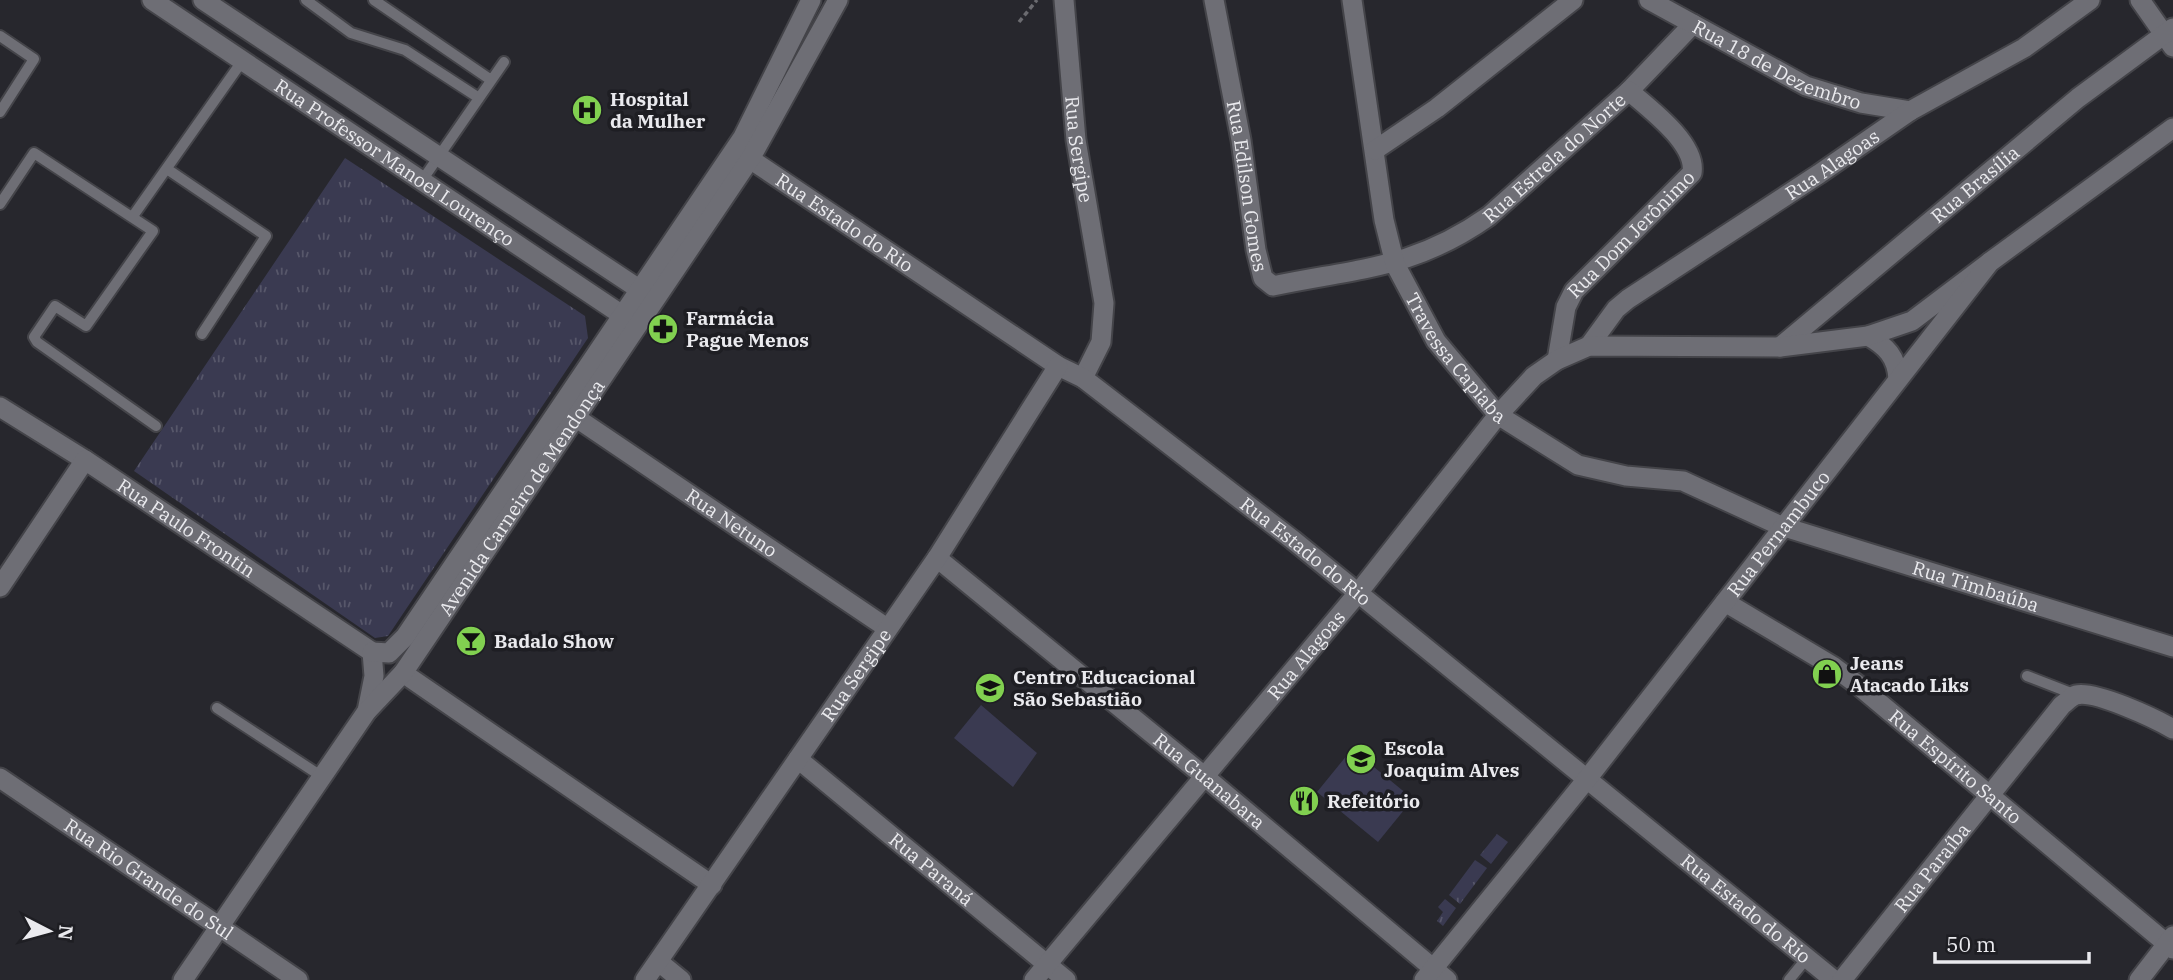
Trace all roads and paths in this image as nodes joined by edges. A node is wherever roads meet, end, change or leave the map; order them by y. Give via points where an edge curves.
1 (152, 0) edge
2 (203, 0) edge
3 (306, 0) edge
4 (374, 0) edge
5 (811, 0) edge
6 (838, 0) edge
7 (1037, 0) edge
8 (1064, 0) edge
9 (1214, 0) edge
10 (1352, 0) edge
11 (1573, 0) edge
12 (1650, 0) edge
13 (2090, 0) edge
14 (2140, 0) edge
15 (1019, 22) dead end
16 (1693, 24) junction
17 (0, 36) edge
18 (2170, 36) edge
19 (243, 60) junction
20 (504, 62) dead end
21 (491, 80) junction
22 (1629, 90) junction
23 (479, 98) junction
24 (0, 111) edge
25 (1910, 111) junction
26 (2173, 128) edge
27 (1375, 150) junction
28 (438, 157) junction
29 (750, 159) junction
30 (167, 169) junction
31 (421, 181) junction
32 (0, 204) edge
33 (133, 216) junction
34 (1990, 262) junction
35 (1395, 264) junction
36 (647, 295) junction
37 (630, 320) junction
38 (202, 334) dead end
39 (1868, 336) junction
40 (1589, 346) junction
41 (1780, 347) junction
42 (1556, 360) junction
43 (1058, 366) junction
44 (1083, 378) junction
45 (1898, 379) junction
46 (0, 407) edge
47 (1497, 415) junction
48 (575, 417) junction
49 (156, 426) dead end
50 (85, 460) junction
51 (1781, 526) junction
52 (937, 558) junction
53 (0, 587) edge
54 (1358, 593) junction
55 (1725, 602) junction
56 (887, 628) junction
57 (2173, 647) edge
58 (372, 652) junction
59 (403, 673) junction
60 (2027, 676) dead end
61 (2076, 695) junction
62 (217, 708) dead end
63 (368, 711) junction
64 (2173, 729) edge
65 (798, 759) junction
66 (321, 776) junction
67 (1203, 776) junction
68 (0, 778) edge
69 (1587, 779) junction
70 (1989, 795) junction
71 (712, 885) junction
72 (219, 924) junction
73 (2171, 943) edge
74 (1807, 958) junction
75 (659, 962) junction
76 (1047, 964) junction
77 (1435, 976) edge
78 (183, 980) edge
79 (298, 980) edge
80 (645, 980) edge
81 (681, 980) edge
82 (1034, 980) edge
83 (1066, 980) edge
84 (1789, 980) edge
85 (1834, 980) edge
86 (1842, 980) edge
87 (2138, 980) edge

1 - 19 street, Rua Professor Manoel Lourenço
2 - 28 street, Rua Professor Manoel Lourenço
3 - 23 lane via 351,33 405,50
4 - 21 lane
5 - 36 street, Avenida Carneiro de Mendonça via 743,137
6 - 29 street, Avenida Carneiro de Mendonça
7 - 15 path
8 - 44 street, Rua Sergipe via 1076,140 1104,303 1101,342
9 - 35 street, Rua Edilson Gomes via 1256,250 1266,283 1281,285
10 - 27 street, Travessa Capiaba
11 - 27 street via 1437,108
12 - 16 street, Rua 18 de Dezembro
13 - 25 street, Rua Alagoas via 2024,48
14 - 18 street
16 - 22 street, Rua Estrela do Norte
16 - 25 street, Rua 18 de Dezembro via 1806,86 1861,103
17 - 24 lane via 34,59
18 - 41 street, Rua Brasília via 2078,98
19 - 30 lane
19 - 31 street, Rua Professor Manoel Lourenço
20 - 21 lane
21 - 23 lane
22 - 35 street, Rua Estrela do Norte via 1489,216 1449,242
22 - 42 street, Rua Dom Jerônimo via 1688,149 1692,173 1574,291 1566,307
23 - 28 lane
25 - 40 street, Rua Alagoas via 1628,299
26 - 34 street, Rua Pernambuco
27 - 35 street, Travessa Capiaba
28 - 31 lane
28 - 36 street, Rua Professor Manoel Lourenço
29 - 36 street, Avenida Carneiro de Mendonça
29 - 43 street, Rua Estado do Rio
30 - 33 lane
30 - 38 lane via 266,236
31 - 37 street, Rua Professor Manoel Lourenço
32 - 33 lane via 34,153
33 - 49 lane via 153,234 86,326 55,306 34,337
34 - 39 street, Rua Alagoas via 1912,321
34 - 45 street, Rua Pernambuco
35 - 47 street, Travessa Capiaba via 1436,341
36 - 37 street, Avenida Carneiro de Mendonça
37 - 48 street, Avenida Carneiro de Mendonça
37 - 58 street, Avenida Carneiro de Mendonça via 405,637 389,653
39 - 41 street, Rua Alagoas
39 - 45 street via 1894,358
40 - 41 street, Rua Alagoas
40 - 42 street, Rua Alagoas
42 - 47 street, Rua Alagoas
43 - 44 street, Rua Estado do Rio
43 - 52 street, Rua Sergipe
44 - 54 street, Rua Estado do Rio
45 - 51 street, Rua Pernambuco
46 - 50 street, Rua Paulo Frontin
47 - 51 street, Travessa Capiaba via 1578,465 1626,476 1683,481
47 - 54 street, Rua Alagoas
48 - 56 street, Rua Netuno
48 - 59 street, Avenida Carneiro de Mendonça
50 - 53 street
50 - 58 street, Rua Paulo Frontin
51 - 55 street, Rua Pernambuco
51 - 57 street, Rua Timbaúba
52 - 56 street, Rua Sergipe
52 - 67 street, Rua Guanabara
54 - 67 street, Rua Alagoas
54 - 69 street, Rua Estado do Rio
55 - 69 street, Rua Pernambuco
55 - 70 street, Rua Espírito Santo via 1834,667
56 - 65 street, Rua Sergipe
58 - 63 street via 374,676
59 - 63 street, Avenida Carneiro de Mendonça
59 - 71 street
60 - 61 lane
61 - 64 street via 2109,701
61 - 70 street, Rua Paraíba via 2062,705
62 - 66 lane
63 - 66 street, Avenida Carneiro de Mendonça
65 - 71 street, Rua Sergipe
65 - 76 street, Rua Paraná
66 - 72 street, Avenida Carneiro de Mendonça
67 - 76 street, Rua Alagoas
67 - 77 street, Rua Guanabara
68 - 72 street, Rua Rio Grande do Sul
69 - 74 street, Rua Estado do Rio
69 - 77 street, Rua Pernambuco
70 - 73 street, Rua Espírito Santo
70 - 86 street, Rua Paraíba
71 - 75 street, Rua Sergipe
72 - 78 street, Avenida Carneiro de Mendonça
72 - 79 street, Rua Rio Grande do Sul
73 - 87 street
74 - 84 lane
74 - 85 street, Rua Estado do Rio
75 - 80 street, Rua Sergipe
75 - 81 street
76 - 82 street, Rua Alagoas
76 - 83 street, Rua Paraná

